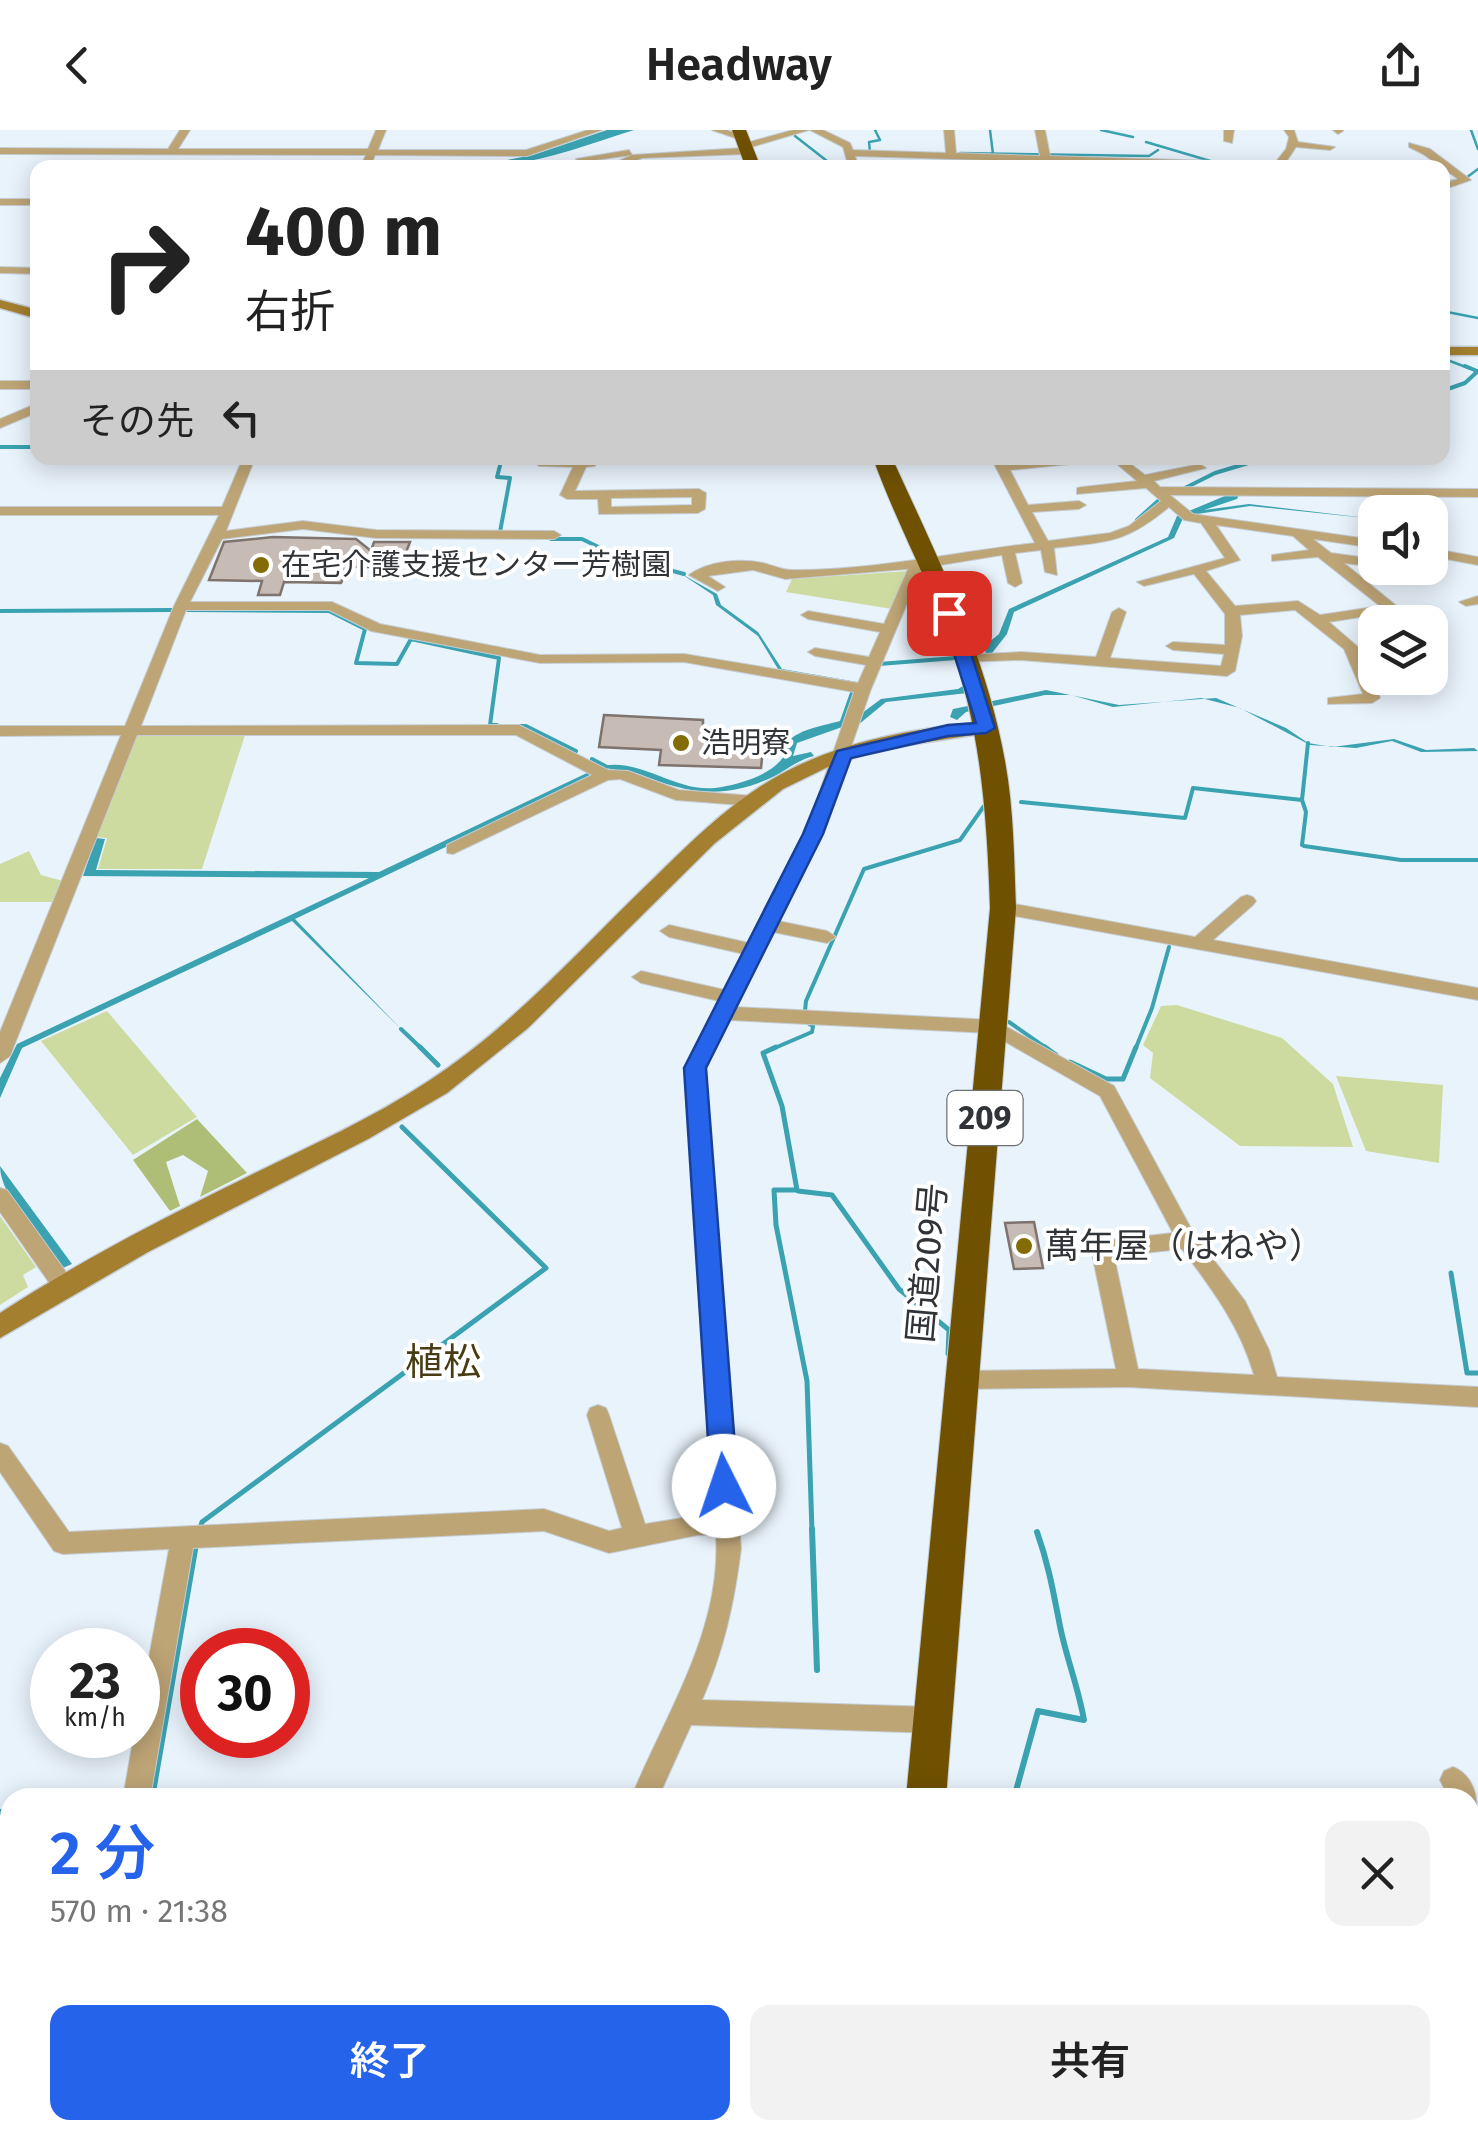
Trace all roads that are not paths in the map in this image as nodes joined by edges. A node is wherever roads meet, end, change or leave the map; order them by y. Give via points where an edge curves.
1 (185, 130) edge
2 (381, 130) edge
3 (597, 130) edge
4 (717, 130) edge
5 (804, 130) edge
6 (815, 130) edge
7 (949, 130) edge
8 (1040, 130) edge
9 (1289, 130) edge
10 (743, 141) edge
11 (1292, 144) junction
12 (1412, 145) dead end
13 (1330, 147) dead end
14 (0, 151) edge
15 (171, 152) junction
16 (372, 153) junction
17 (852, 153) junction
18 (663, 154) junction
19 (641, 155) junction
20 (951, 155) junction
21 (1046, 157) junction
22 (582, 159) dead end
23 (369, 160) edge
24 (628, 160) edge
25 (664, 160) edge
26 (853, 160) edge
27 (1164, 160) edge
28 (1281, 160) edge
29 (1438, 160) edge
30 (1450, 172) edge
31 (1478, 174) edge
32 (1466, 180) junction
33 (1450, 185) edge
34 (0, 202) edge
35 (30, 202) edge
36 (0, 270) edge
37 (30, 271) edge
38 (0, 304) edge
39 (30, 313) edge
40 (1450, 351) edge
41 (1478, 351) edge
42 (0, 385) edge
43 (30, 385) edge
44 (30, 411) edge
45 (0, 424) edge
46 (246, 465) edge
47 (583, 465) edge
48 (885, 465) edge
49 (1002, 465) edge
50 (1125, 465) edge
51 (1200, 468) dead end
52 (1156, 489) junction
53 (1478, 493) edge
54 (605, 496) junction
55 (1024, 510) junction
56 (0, 511) edge
57 (227, 511) junction
58 (1205, 519) junction
59 (1296, 532) junction
60 (554, 535) dead end
61 (217, 536) junction
62 (1358, 541) edge
63 (1046, 547) junction
64 (1008, 552) junction
65 (1324, 555) junction
66 (1448, 555) edge
67 (1277, 558) dead end
68 (1358, 560) edge
69 (1478, 561) edge
70 (925, 562) junction
71 (1196, 568) junction
72 (1052, 572) dead end
73 (1144, 582) dead end
74 (1015, 583) dead end
75 (718, 587) dead end
76 (181, 606) junction
77 (1119, 612) dead end
78 (1232, 612) junction
79 (808, 615) dead end
80 (1317, 620) junction
81 (889, 629) junction
82 (1173, 646) dead end
83 (1232, 650) junction
84 (815, 652) dead end
85 (966, 659) junction
86 (874, 662) junction
87 (1101, 663) junction
88 (862, 689) junction
89 (1332, 702) dead end
90 (986, 728) junction
91 (0, 730) edge
92 (132, 731) junction
93 (843, 754) junction
94 (605, 775) junction
95 (754, 801) junction
96 (453, 849) dead end
97 (1247, 901) dead end
98 (1003, 908) junction
99 (767, 925) junction
100 (669, 931) dead end
101 (828, 937) dead end
102 (1199, 944) junction
103 (754, 950) junction
104 (641, 977) dead end
105 (1478, 994) edge
106 (724, 1005) junction
107 (994, 1027) junction
108 (1, 1051) edge
109 (0, 1196) edge
110 (1187, 1240) junction
111 (63, 1285) junction
112 (0, 1327) edge
113 (1129, 1378) junction
114 (962, 1380) junction
115 (1268, 1386) junction
116 (1478, 1398) edge
117 (598, 1415) dead end
118 (0, 1453) edge
119 (727, 1524) junction
120 (637, 1536) junction
121 (183, 1538) junction
122 (683, 1712) junction
123 (934, 1720) junction
124 (138, 1788) edge
125 (649, 1788) edge
126 (927, 1788) edge

1 - 15 street
2 - 16 street
3 - 16 street via 527,153
4 - 10 street
5 - 10 street
6 - 17 street
7 - 20 street
8 - 21 street
9 - 11 street
10 - 18 street
11 - 13 street
11 - 28 street
12 - 29 street
14 - 15 street
15 - 16 street
16 - 23 street
17 - 20 street
17 - 26 street
18 - 19 street
18 - 25 street
19 - 22 street
19 - 24 street
20 - 21 street
21 - 27 street
30 - 32 street
31 - 32 street
32 - 33 street
34 - 35 street
36 - 37 street
38 - 39 street
40 - 41 street
42 - 43 street
44 - 45 street
46 - 57 street
47 - 54 street via 567,495
48 - 70 highway, 国道209号 / 209
49 - 55 street
50 - 52 street
51 - 52 street
52 - 53 street
52 - 55 street
52 - 58 street via 1189,516
52 - 63 street via 1134,530
54 - 54 street via 699,494 698,509 604,511
55 - 63 street
56 - 57 street
57 - 61 street
58 - 59 street
58 - 71 street via 1233,560
59 - 62 street
59 - 65 street
60 - 61 street via 376,534 303,526
61 - 76 street
63 - 64 street
63 - 72 street
64 - 70 street
64 - 74 street
65 - 67 street
65 - 68 street
65 - 80 street via 1392,608
66 - 69 street
70 - 75 street via 785,575 743,566 696,575
70 - 81 street
70 - 85 highway, 国道209号 / 209
71 - 73 street
71 - 78 street
76 - 88 street via 332,606 376,628 540,658 684,658
76 - 92 street
77 - 87 street
78 - 80 street via 1298,606
78 - 83 street via 1238,623
79 - 81 street
80 - 89 street via 1351,647 1372,698
81 - 86 street
82 - 83 street
83 - 87 street via 1227,672
84 - 86 street
85 - 87 street
85 - 90 highway, 国道209号 / 209
86 - 88 street
88 - 93 street
90 - 93 street
90 - 98 highway, 国道209号 / 209 via 1000,815
91 - 92 street
92 - 94 street via 519,730
92 - 108 street
93 - 95 street
93 - 99 street via 813,834
94 - 95 street via 622,774 676,795
94 - 96 street
95 - 111 street via 440,1086 378,1125
97 - 102 street
98 - 102 street
98 - 107 highway, 国道209号 / 209
99 - 101 street
99 - 103 street
100 - 103 street
102 - 105 street
103 - 106 street
104 - 106 street
106 - 107 street
106 - 119 street via 695,1068
107 - 110 street via 1106,1091
107 - 114 highway, 国道209号 / 209
109 - 111 street
110 - 113 street via 1102,1249
110 - 115 street via 1237,1307
111 - 112 street
113 - 114 street
113 - 115 street
114 - 123 highway, 国道209号 / 209
115 - 116 street
117 - 120 street
118 - 121 street via 63,1543
119 - 120 street
119 - 122 street via 722,1603 708,1658
120 - 121 street via 608,1542 544,1520
121 - 124 street
122 - 123 street
122 - 125 street
123 - 126 highway, 国道209号 / 209

